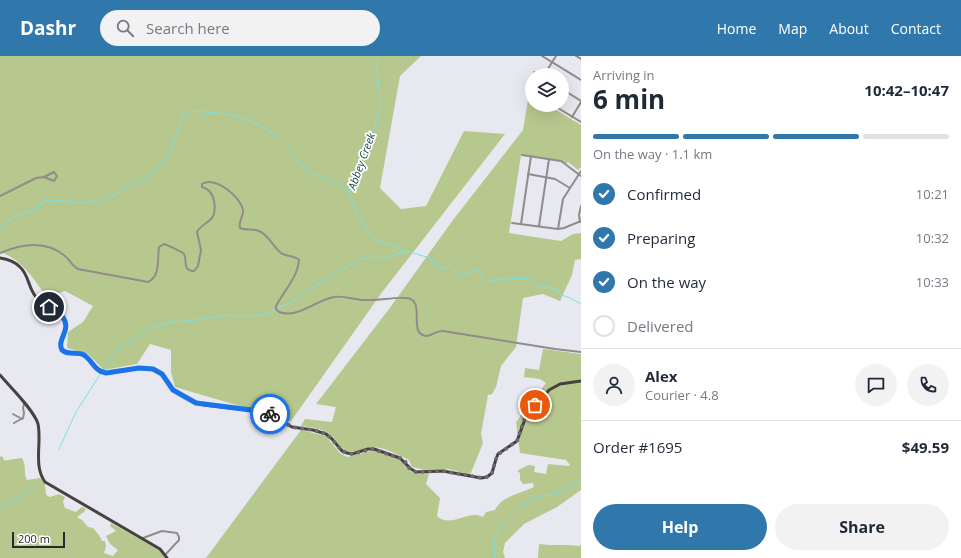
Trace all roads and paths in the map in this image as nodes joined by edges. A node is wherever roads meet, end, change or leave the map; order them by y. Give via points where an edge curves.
1 (542, 56) edge
2 (556, 56) edge
3 (576, 56) edge
4 (581, 59) edge
5 (552, 62) junction
6 (548, 68) edge
7 (581, 80) edge
8 (569, 94) edge
9 (581, 102) edge
10 (564, 112) edge
11 (572, 117) junction
12 (581, 122) edge
13 (522, 155) dead end
14 (531, 156) junction
15 (549, 159) junction
16 (581, 171) edge
17 (528, 174) junction
18 (580, 175) edge
19 (44, 177) junction
20 (546, 177) junction
21 (570, 188) junction
22 (0, 196) edge
23 (581, 206) edge
24 (580, 221) edge
25 (512, 223) dead end
26 (521, 224) junction
27 (539, 226) junction
28 (558, 229) junction
29 (0, 253) edge
30 (0, 258) edge
31 (581, 352) edge
32 (0, 375) edge
33 (581, 381) edge
34 (24, 404) junction
35 (13, 414) dead end
36 (22, 419) junction
37 (14, 423) dead end
38 (142, 539) junction
39 (166, 556) edge

1 - 5 street
2 - 5 street
3 - 4 street
5 - 6 street
5 - 7 street
8 - 9 street
9 - 11 street
10 - 11 street
11 - 12 street
13 - 14 street
14 - 15 street
14 - 17 street
15 - 18 street via 562,162
15 - 20 street
16 - 18 street
17 - 20 street
17 - 26 street
18 - 21 street
19 - 19 street via 54,181 57,176 54,172
19 - 22 street via 36,178
20 - 21 street
20 - 27 street
21 - 28 street via 563,199
23 - 24 street
24 - 28 street
25 - 26 street
26 - 27 street
27 - 28 street
29 - 31 street via 14,248 40,245 64,255 78,269 148,282 152,280 159,262 159,247 164,244 183,253 186,266 194,271 198,266 201,250 197,232 212,218 215,211 211,194 202,187 202,184 215,183 231,192 242,207 240,228 261,232 281,253 298,260 291,280 276,306 279,312 297,312 335,296 362,300 409,298 414,301 417,327 424,336 443,331
30 - 33 main road via 21,267 34,295 62,316 66,327 61,344 62,350 84,355 100,372 110,373 139,368 155,370 162,374 173,390 196,403 266,412 292,427 326,434 345,453 352,454 371,448 400,458 416,472 443,471 479,478 487,477 493,472 498,455 517,441 525,419 549,390 560,384
32 - 34 main road
34 - 36 street
34 - 38 main road via 38,424 39,471 45,482
35 - 36 street
36 - 37 street
38 - 39 main road via 160,549
38 - 39 street via 162,531 176,533 179,540

